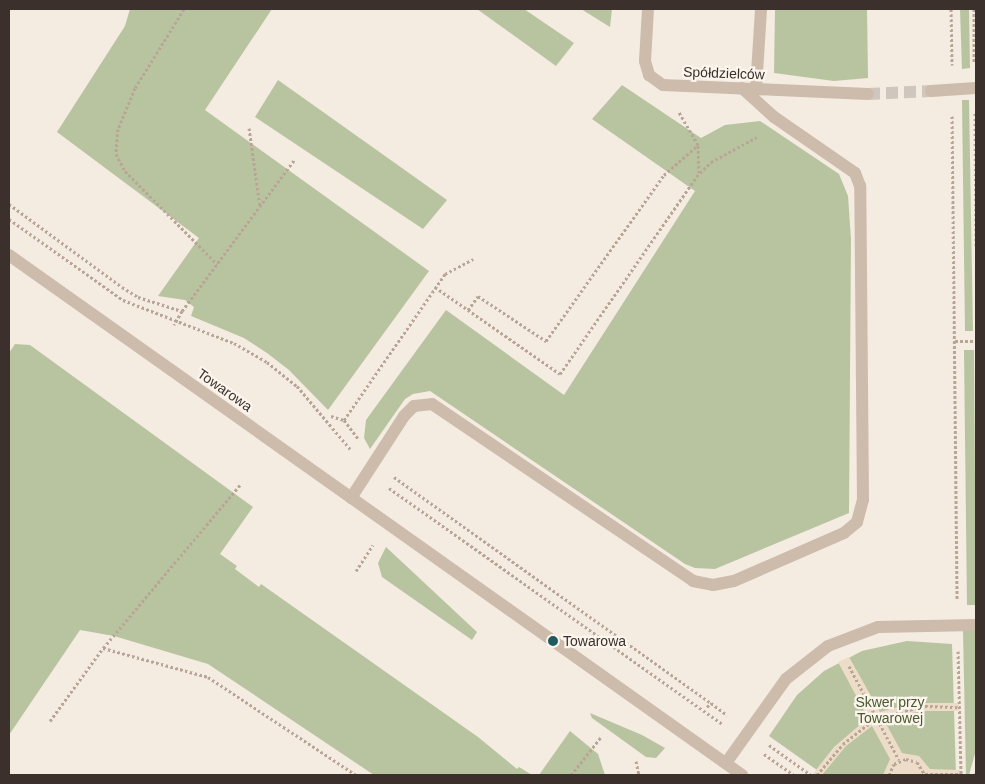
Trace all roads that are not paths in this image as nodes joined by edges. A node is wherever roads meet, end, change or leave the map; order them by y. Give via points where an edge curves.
1 (648, 9) edge
2 (761, 9) edge
3 (742, 88) junction
4 (975, 88) edge
5 (756, 89) junction
6 (931, 91) tunnel mouth
7 (868, 94) tunnel mouth
8 (9, 255) edge
9 (351, 498) junction
10 (976, 625) edge
11 (726, 763) junction
12 (742, 775) edge

1 - 3 street, Spółdzielców via 645,61 649,75 663,85
2 - 5 street
3 - 5 street, Spółdzielców
3 - 9 street via 774,117 855,173 860,186 863,500 861,513 851,528 734,581 706,584 683,575 432,404 414,406 404,416
4 - 6 street
5 - 7 street, Spółdzielców
8 - 9 street, Towarowa
9 - 11 street, Towarowa
10 - 11 street via 878,628 836,642 813,655 786,679
11 - 12 street, Towarowa

